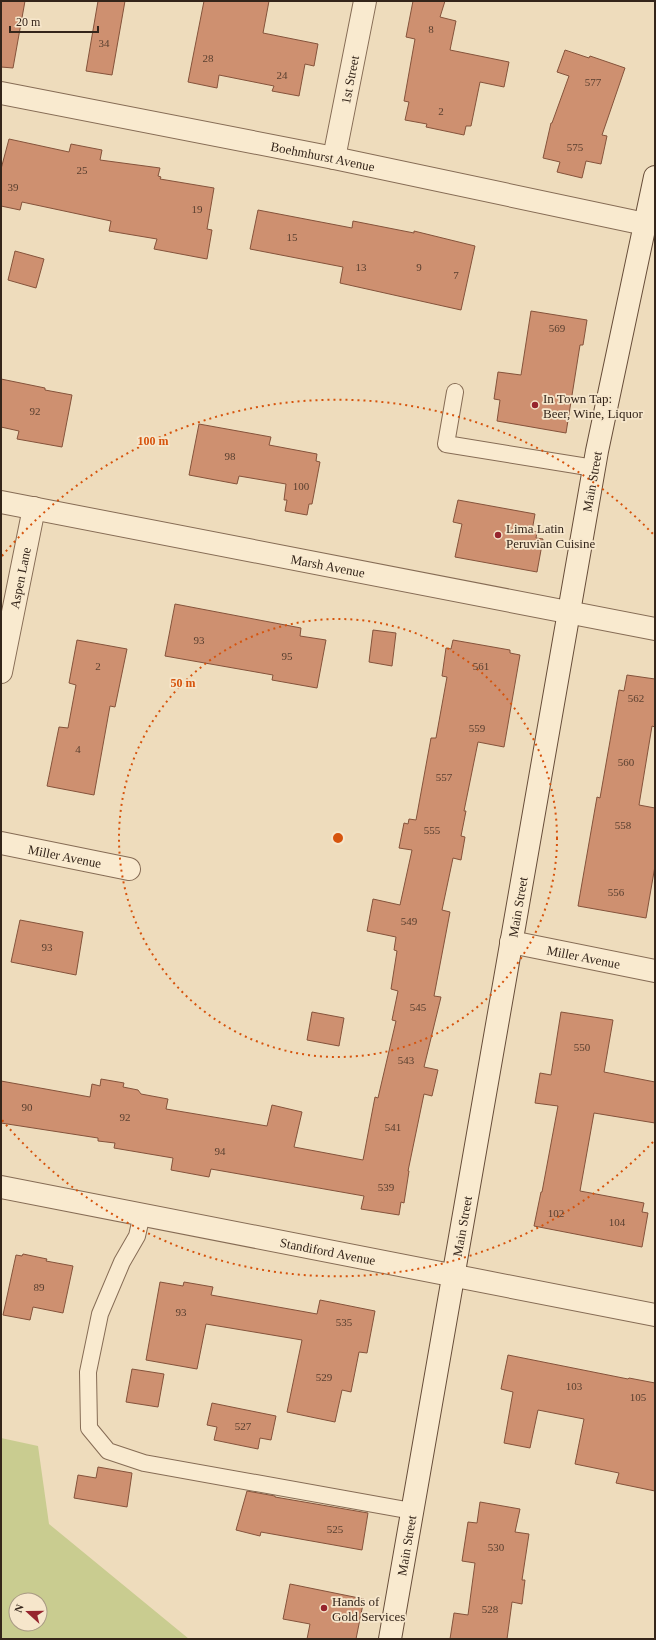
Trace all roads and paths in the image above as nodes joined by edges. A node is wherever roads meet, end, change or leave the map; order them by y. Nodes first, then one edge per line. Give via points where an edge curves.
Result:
1 (365, 1) edge
2 (1, 92) edge
3 (334, 158) junction
4 (655, 177) edge
5 (645, 224) junction
6 (455, 392) dead end
7 (594, 468) junction
8 (1, 502) edge
9 (34, 508) junction
10 (569, 612) junction
11 (655, 628) edge
12 (1, 672) edge
13 (1, 843) edge
14 (129, 870) dead end
15 (511, 942) junction
16 (655, 971) edge
17 (1, 1187) edge
18 (142, 1214) junction
19 (453, 1275) junction
20 (655, 1315) edge
21 (412, 1511) junction
22 (390, 1639) edge

1 - 3 street, 1st Street
2 - 3 street, Boehmhurst Avenue
3 - 5 street, Boehmhurst Avenue
4 - 5 street, Main Street
5 - 7 street, Main Street
6 - 7 lane via 446,444
7 - 10 street, Main Street
8 - 9 street, Marsh Avenue
9 - 10 street, Marsh Avenue
9 - 12 street, Aspen Lane
10 - 11 street, Marsh Avenue
10 - 15 street, Main Street
13 - 14 street, Miller Avenue
15 - 16 street, Miller Avenue
15 - 19 street, Main Street
17 - 18 street, Standiford Avenue
18 - 19 street, Standiford Avenue
18 - 21 lane via 137,1236 122,1262 100,1314 88,1372 89,1428 108,1451 144,1463
19 - 20 street, Standiford Avenue
19 - 21 street, Main Street
21 - 22 street, Main Street

